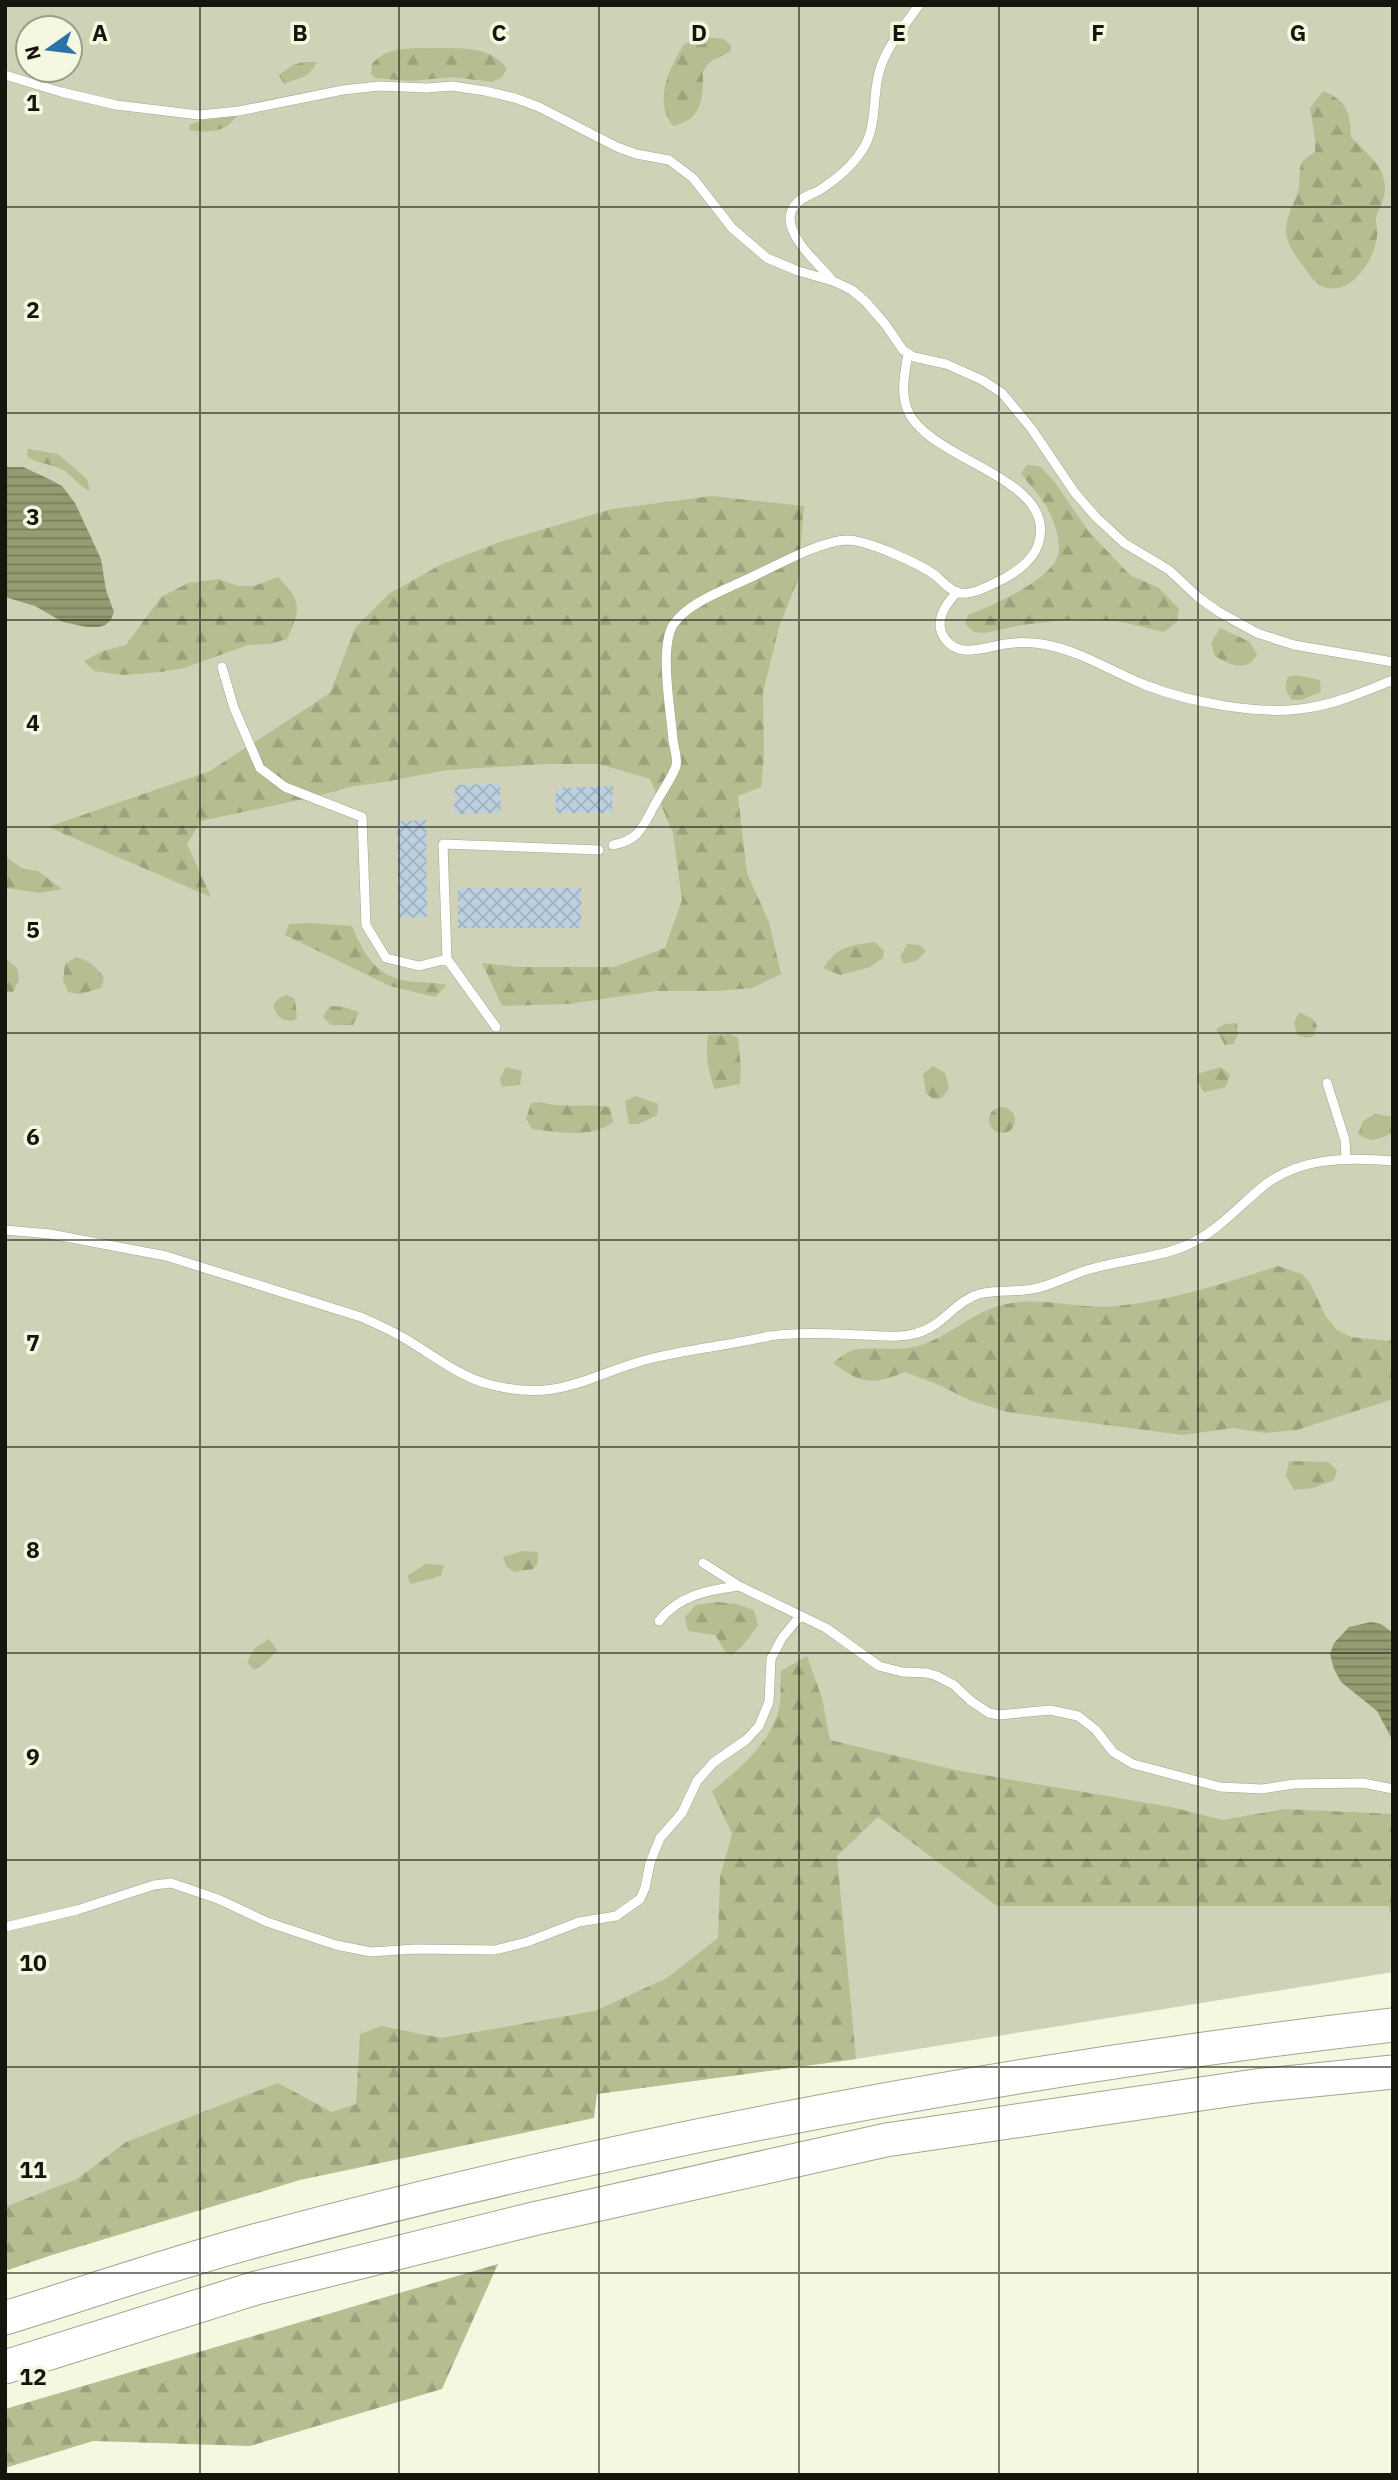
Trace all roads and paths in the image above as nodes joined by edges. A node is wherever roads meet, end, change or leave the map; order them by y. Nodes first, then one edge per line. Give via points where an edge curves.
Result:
1 (919, 5) edge
2 (5, 75) edge
3 (833, 281) junction
4 (908, 354) junction
5 (957, 592) junction
6 (1393, 662) edge
7 (222, 667) dead end
8 (1393, 680) edge
9 (613, 845) dead end
10 (599, 850) dead end
11 (447, 959) junction
12 (496, 1027) dead end
13 (1328, 1083) dead end
14 (1346, 1158) junction
15 (1393, 1161) edge
16 (5, 1230) edge
17 (703, 1563) dead end
18 (739, 1586) junction
19 (800, 1616) junction
20 (659, 1620) dead end
21 (1393, 1789) edge
22 (5, 1927) edge
23 (1393, 2025) edge
24 (1393, 2072) edge
25 (5, 2318) edge
26 (5, 2367) edge

1 - 3 lane via 885,55 876,84 875,115 862,151 852,164 791,210 792,231 799,243
2 - 3 lane via 116,104 199,115 379,86 485,91 539,107 626,150 669,160 693,177 754,249 780,264
3 - 4 lane via 866,302
4 - 5 lane via 904,392 914,420 924,432 1015,490 1035,509 1042,525 1036,550 1019,569 992,585
4 - 6 lane via 946,364 1002,393 1096,517 1219,612 1258,633 1294,645
5 - 8 lane via 941,614 940,624 945,639 961,650 1016,643 1054,647 1147,686 1225,705 1271,711 1308,708
5 - 9 lane via 923,568 848,540 802,554 715,593 681,615 672,627 666,683 676,765 640,831 629,841
7 - 11 lane via 260,768 285,788 362,817 366,925 386,958 419,966
10 - 11 lane via 443,844
11 - 12 lane
13 - 14 lane
14 - 15 lane
14 - 16 lane via 1314,1163 1277,1178 1223,1224 1187,1245 1085,1270 1037,1288 982,1293 960,1303 920,1333 788,1333 650,1359 550,1391 485,1383 361,1317 178,1260
17 - 18 lane
18 - 19 lane
18 - 20 lane via 678,1602
19 - 21 lane via 879,1666 937,1675 989,1713 1050,1710 1078,1716 1113,1752 1133,1764 1220,1787 1363,1783
19 - 22 lane via 771,1660 769,1702 759,1726 697,1781 682,1813 660,1838 639,1899 617,1916 579,1922 495,1950 371,1952 267,1922 171,1883
23 - 25 highway via 1239,2043 883,2098 586,2160 255,2241
24 - 26 highway via 1255,2086 886,2140 533,2219 256,2288

